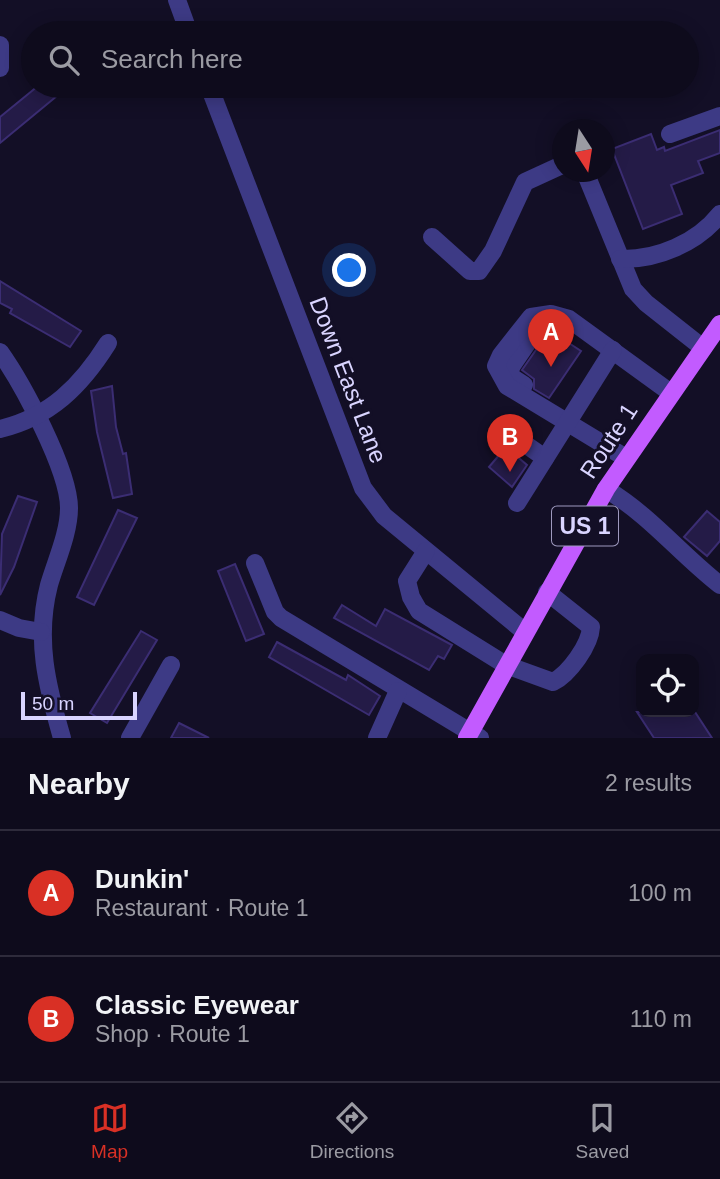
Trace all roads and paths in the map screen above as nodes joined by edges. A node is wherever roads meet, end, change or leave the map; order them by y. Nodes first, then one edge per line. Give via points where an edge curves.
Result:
1 (177, 0) edge
2 (185, 21) edge
3 (0, 45) edge
4 (0, 68) edge
5 (214, 98) edge
6 (720, 116) edge
7 (670, 134) dead end
8 (552, 168) edge
9 (589, 182) edge
10 (720, 214) edge
11 (432, 237) dead end
12 (620, 259) junction
13 (720, 324) edge
14 (108, 343) dead end
15 (711, 345) edge
16 (609, 348) junction
17 (0, 352) edge
18 (671, 393) junction
19 (36, 416) junction
20 (563, 420) junction
21 (0, 429) edge
22 (505, 430) dead end
23 (545, 458) junction
24 (626, 458) junction
25 (606, 489) junction
26 (517, 503) dead end
27 (426, 551) junction
28 (255, 563) dead end
29 (720, 586) edge
30 (547, 593) junction
31 (0, 620) edge
32 (41, 632) junction
33 (525, 632) junction
34 (171, 665) dead end
35 (506, 665) junction
36 (398, 691) junction
37 (472, 736) edge
38 (62, 738) edge
39 (130, 738) edge
40 (376, 738) edge

1 - 2 street
3 - 4 street
5 - 27 street, Down East Lane via 363,488 384,516
6 - 7 street
8 - 11 street via 525,182 479,271 470,271
9 - 12 street
10 - 12 street via 677,247 645,258
12 - 15 street via 633,289 646,303
13 - 15 main road, Route 1 / US 1
14 - 19 street via 61,402
15 - 18 main road, Route 1 / US 1
16 - 18 street
16 - 20 street
16 - 20 street via 566,326 547,324 536,329 511,367 510,376 549,402
17 - 19 street
18 - 24 main road, Route 1 / US 1
19 - 21 street
19 - 32 street via 66,488 69,510
20 - 23 street
20 - 24 street
22 - 23 street
23 - 26 street
24 - 25 main road, Route 1 / US 1
25 - 29 street via 657,525
25 - 30 main road, Route 1 / US 1
27 - 33 street, Down East Lane
27 - 35 street via 407,581 419,611
28 - 36 street via 281,618
30 - 33 main road, Route 1 / US 1
30 - 35 street via 587,622 591,637 553,682
31 - 32 street
32 - 38 street via 47,685
33 - 35 main road, Route 1 / US 1
34 - 39 street
35 - 37 main road, Route 1 / US 1
36 - 37 street
36 - 40 street

